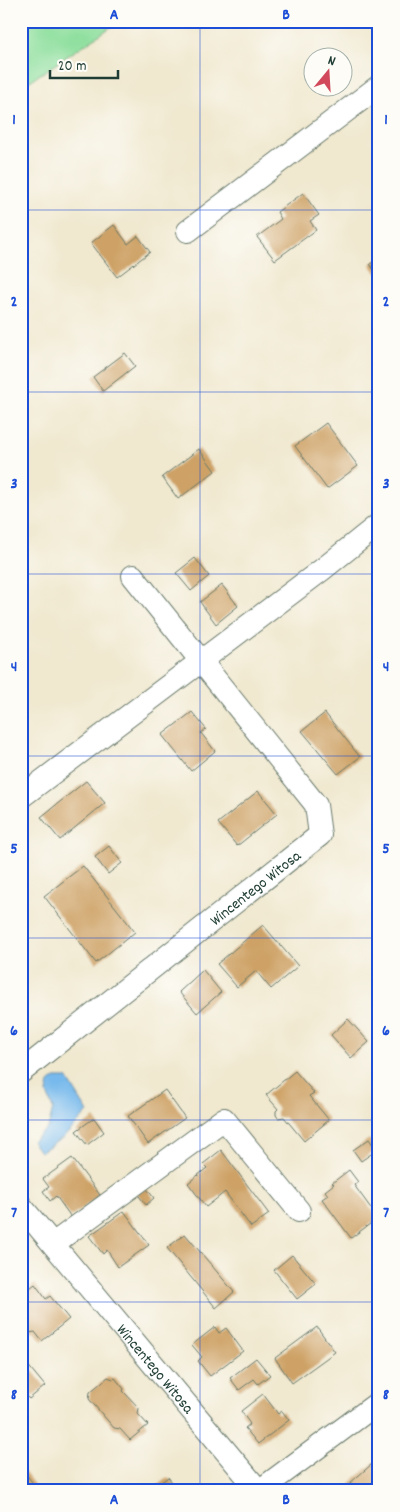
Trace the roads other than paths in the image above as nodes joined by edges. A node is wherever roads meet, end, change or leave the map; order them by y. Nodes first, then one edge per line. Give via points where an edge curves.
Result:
1 (379, 86) edge
2 (188, 231) dead end
3 (379, 524) edge
4 (133, 576) dead end
5 (202, 661) junction
6 (21, 797) edge
7 (21, 1072) edge
8 (21, 1206) edge
9 (299, 1211) dead end
10 (53, 1244) junction
11 (379, 1402) edge
12 (259, 1491) edge

1 - 2 street
3 - 5 street
4 - 5 street, Wincentego Witosa
5 - 6 street
5 - 7 street, Wincentego Witosa via 316,804 320,835
8 - 10 street, Wincentego Witosa
9 - 10 street via 224,1119
10 - 12 street, Wincentego Witosa
11 - 12 street

